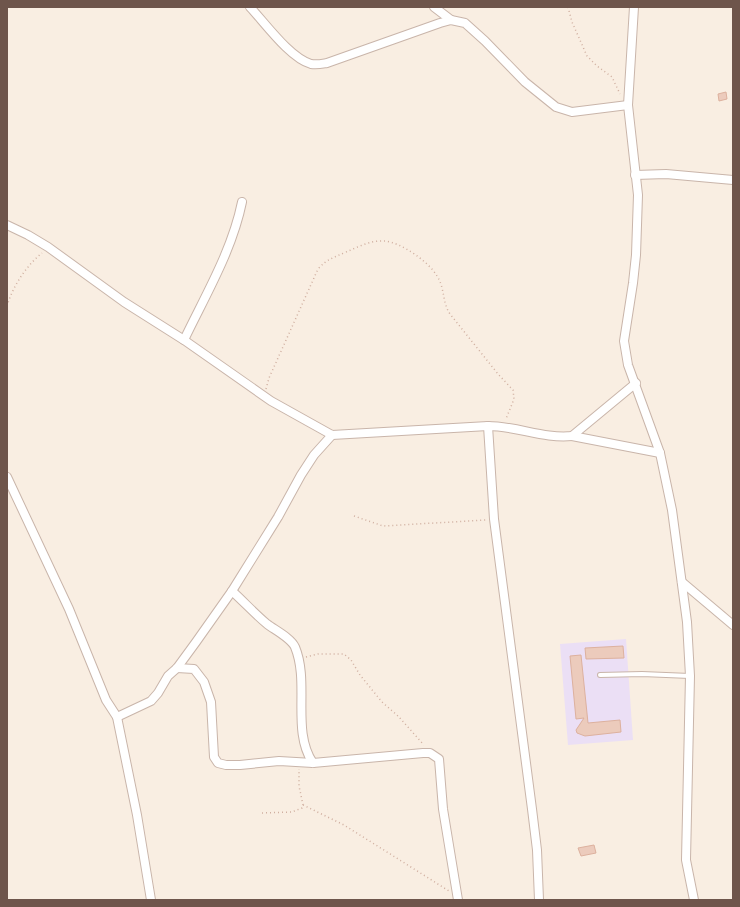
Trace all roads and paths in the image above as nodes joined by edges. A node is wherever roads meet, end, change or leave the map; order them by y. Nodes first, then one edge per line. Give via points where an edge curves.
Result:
1 (250, 7) edge
2 (434, 7) edge
3 (568, 7) edge
4 (634, 7) edge
5 (451, 20) junction
6 (628, 102) junction
7 (635, 175) junction
8 (733, 180) edge
9 (242, 202) dead end
10 (7, 225) edge
11 (48, 247) junction
12 (7, 306) edge
13 (184, 340) junction
14 (636, 384) junction
15 (265, 397) junction
16 (488, 426) junction
17 (503, 426) junction
18 (332, 435) junction
19 (572, 436) junction
20 (660, 453) junction
21 (7, 477) edge
22 (354, 516) dead end
23 (494, 519) junction
24 (682, 582) junction
25 (232, 590) junction
26 (733, 625) edge
27 (298, 658) junction
28 (177, 668) junction
29 (600, 675) dead end
30 (690, 676) junction
31 (117, 717) junction
32 (430, 753) junction
33 (300, 763) junction
34 (313, 763) junction
35 (303, 805) junction
36 (262, 813) dead end
37 (457, 897) edge
38 (151, 900) edge
39 (539, 900) edge
40 (694, 900) edge

1 - 5 street via 290,50 309,63 317,65
2 - 5 street
3 - 6 path via 587,56 612,77
4 - 6 street
5 - 6 street via 459,21 473,30 525,82 556,108 572,112
6 - 7 street
7 - 8 street via 666,174
7 - 14 street via 638,196 636,255 624,341 628,365
9 - 13 street via 225,254
10 - 11 street
11 - 12 path via 27,268
11 - 13 street via 124,302
13 - 15 street
14 - 19 street
14 - 20 street
15 - 17 path via 268,378 318,269 327,260 371,242 386,241 413,253 437,276 445,307 488,363 513,390 514,399
15 - 18 street
16 - 17 street
16 - 18 street
16 - 23 street
17 - 19 street via 562,437
18 - 25 street via 314,455
19 - 20 street
20 - 24 street via 672,510
21 - 31 street via 69,609 103,694
22 - 23 path via 383,526
23 - 39 street via 534,822
24 - 26 street
24 - 30 street
25 - 27 street via 295,646
25 - 28 street
27 - 32 path via 318,654 344,654 382,702
27 - 34 street via 303,742
28 - 31 street via 168,676 151,701
28 - 33 street via 194,669 208,691 213,716 214,757 218,763
29 - 30 lane
30 - 40 street via 686,860
31 - 38 street
32 - 34 street
32 - 37 street via 439,759 443,809
33 - 34 street
33 - 35 path via 298,778
35 - 36 path via 299,810 292,812
35 - 37 path via 344,825

